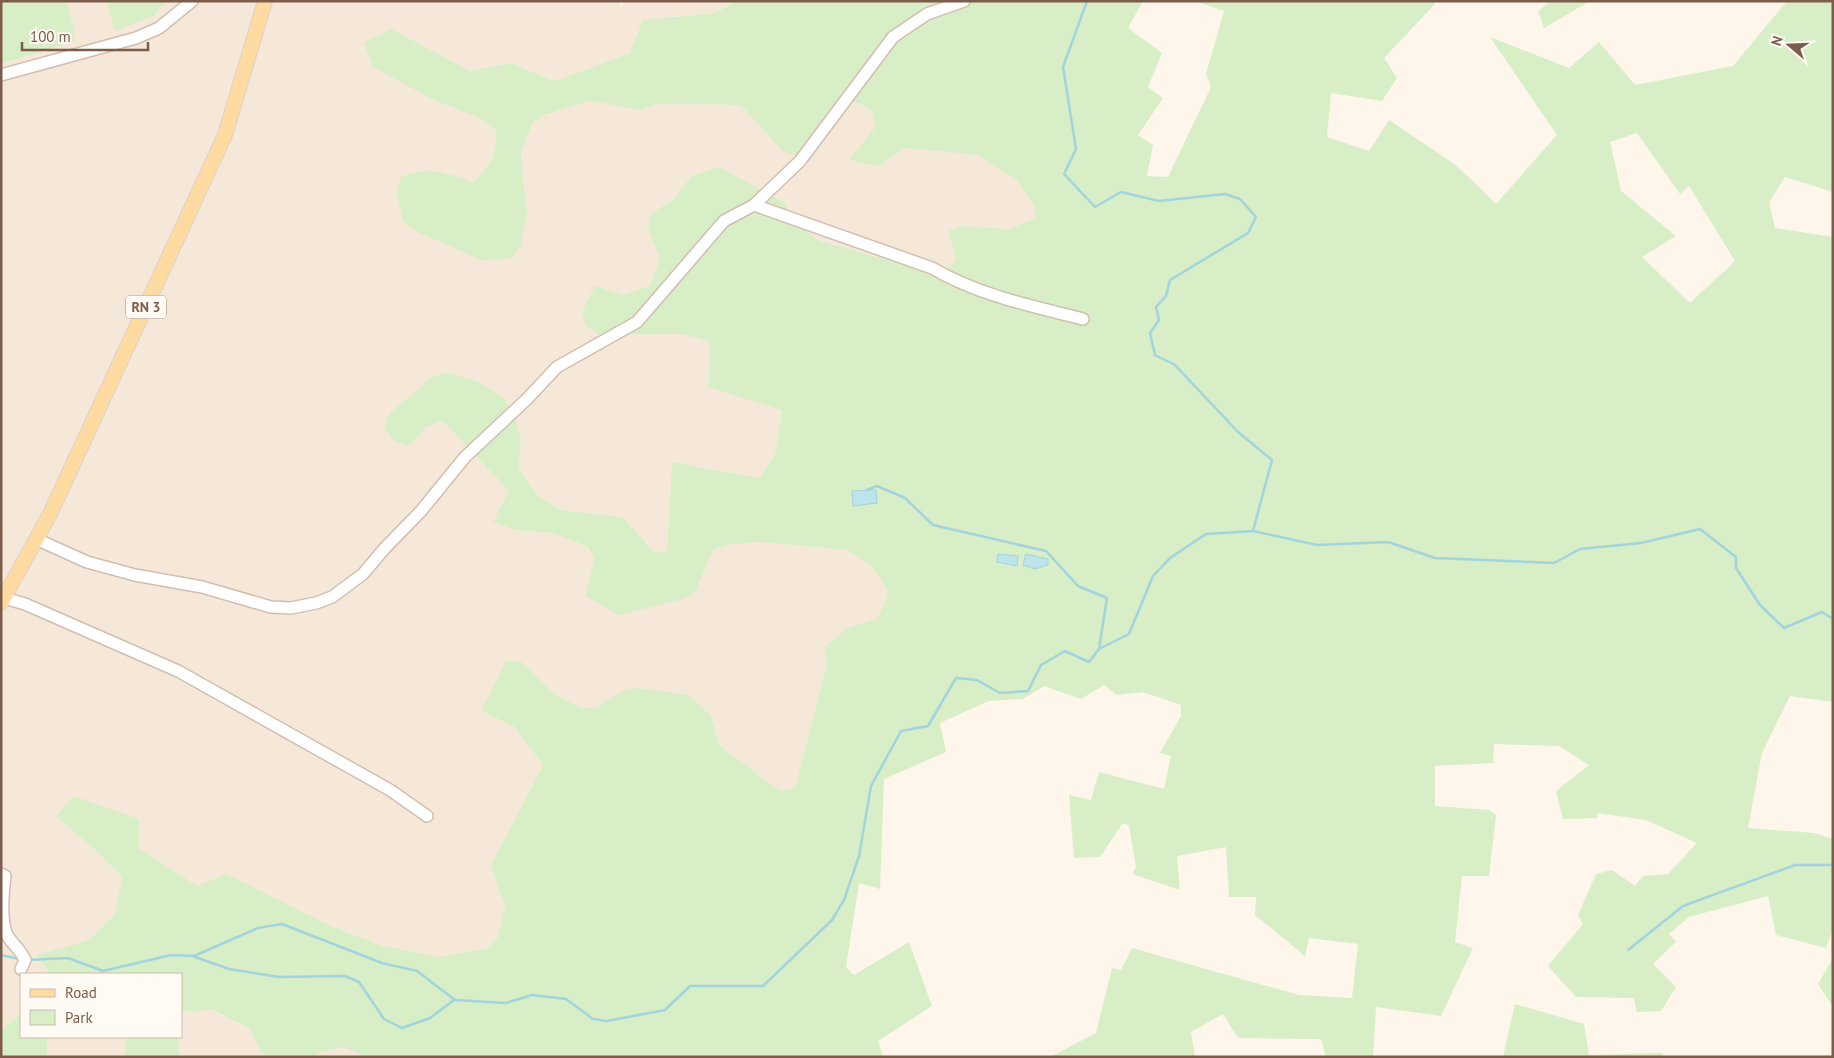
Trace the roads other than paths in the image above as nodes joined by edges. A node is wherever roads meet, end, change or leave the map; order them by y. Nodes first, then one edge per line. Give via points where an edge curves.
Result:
1 (192, 1) edge
2 (266, 1) edge
3 (964, 1) edge
4 (1, 75) edge
5 (754, 205) junction
6 (1083, 319) dead end
7 (36, 539) junction
8 (3, 600) edge
9 (427, 816) dead end
10 (1, 874) edge
11 (21, 969) dead end

1 - 4 street via 159,28 136,38
2 - 7 main road, RN 3 via 225,135
3 - 5 street via 927,14 893,37 800,162
5 - 6 street via 932,268 952,280 1000,298
5 - 7 street via 724,221 637,322 557,367 465,457 363,574 332,597 316,604 271,607 202,587 135,575 87,562
7 - 8 main road, RN 3
8 - 9 street via 25,604 178,671 390,790
10 - 11 street via 6,876 2,900 4,926 25,960

